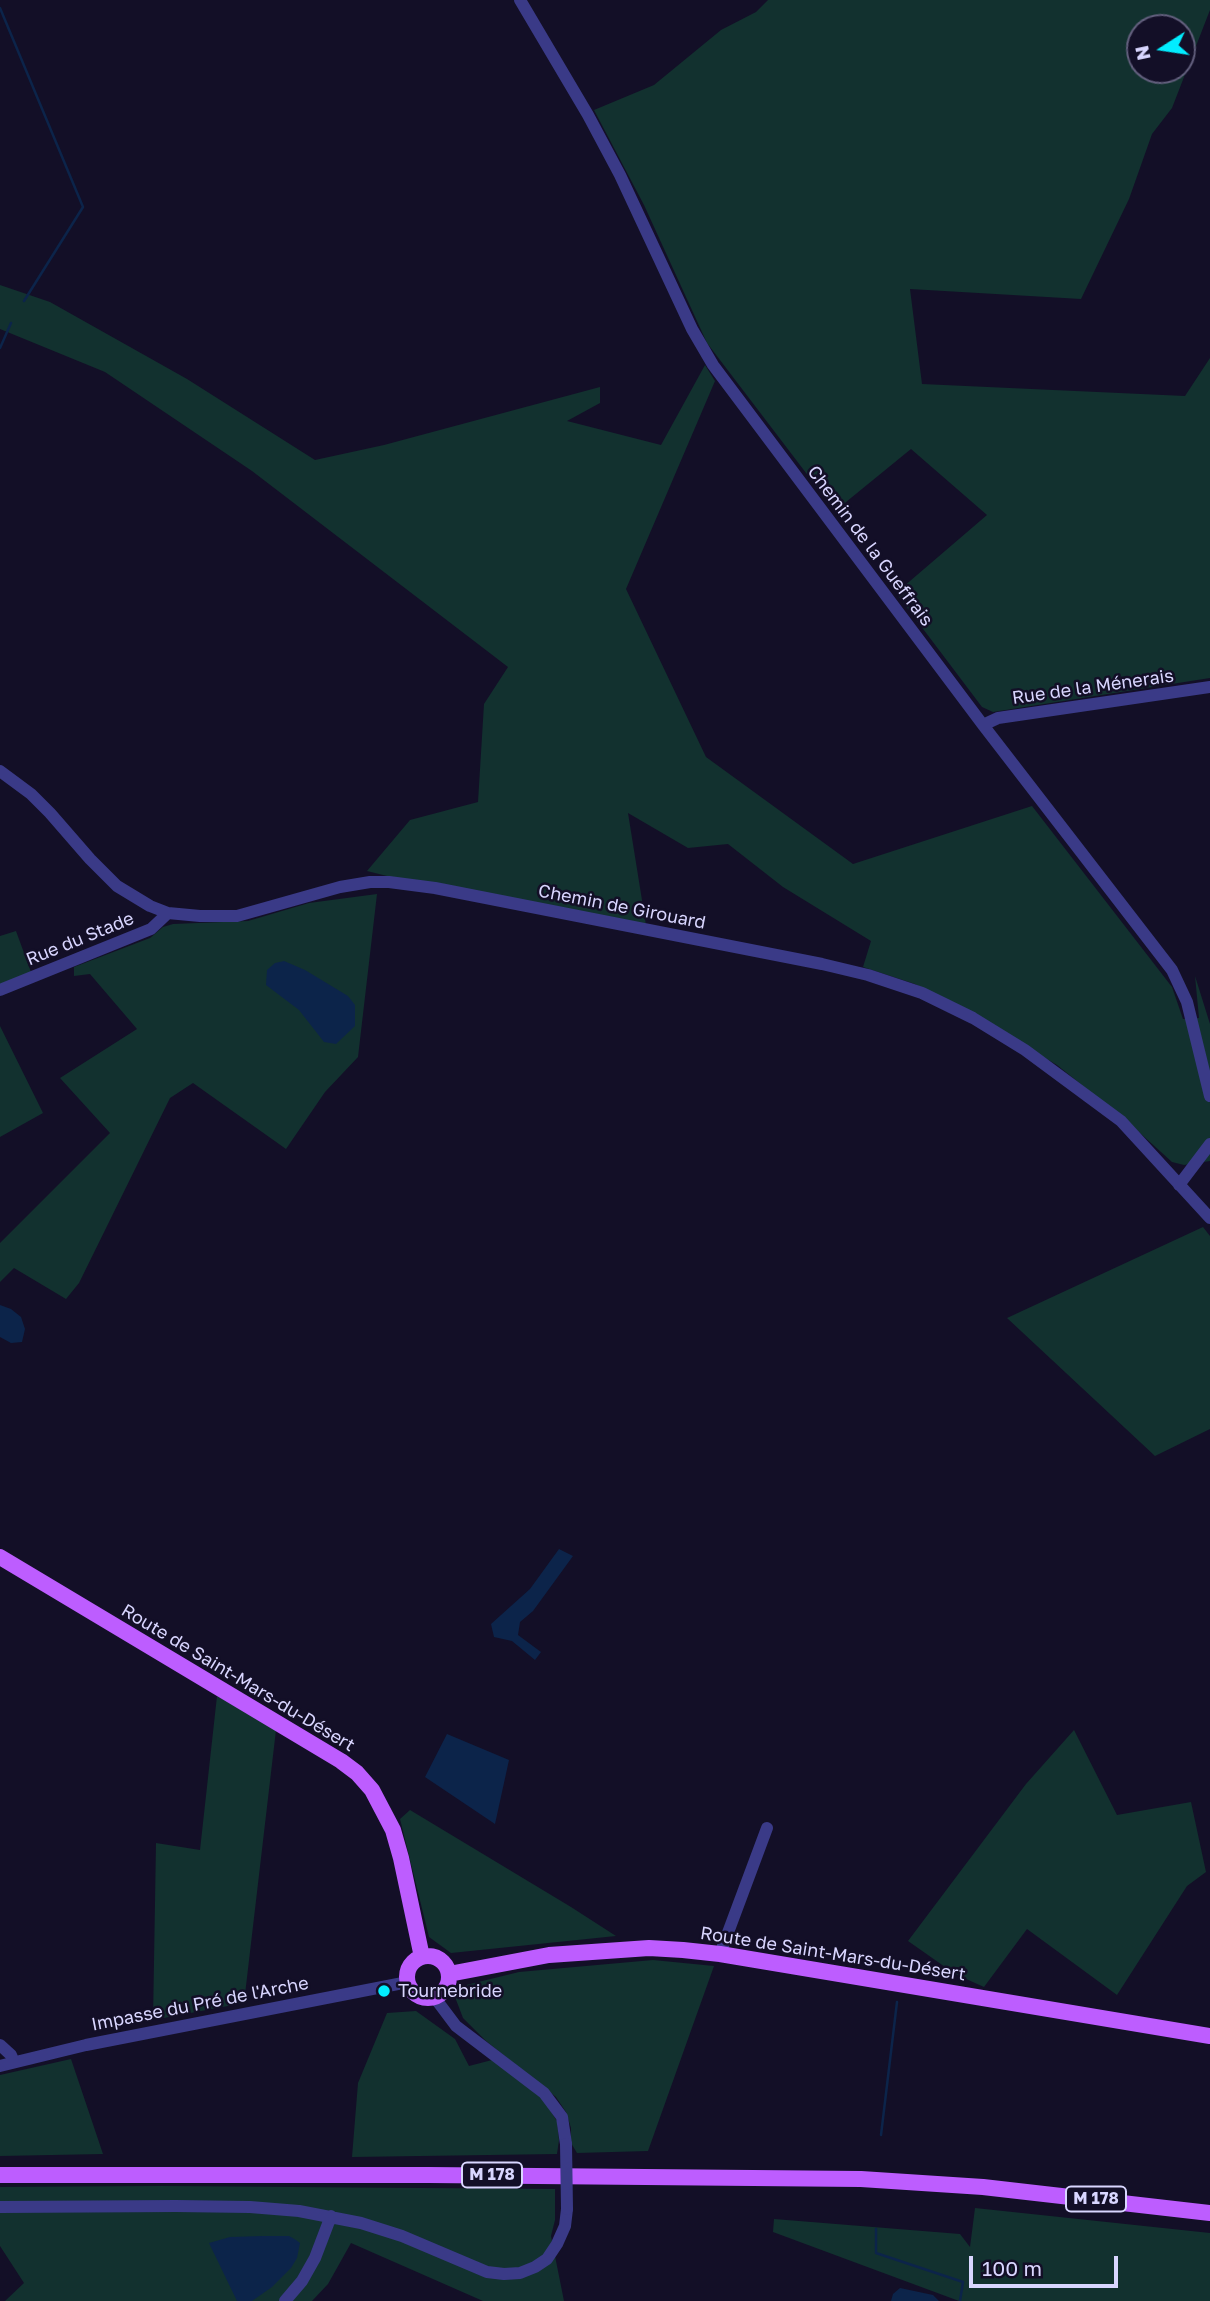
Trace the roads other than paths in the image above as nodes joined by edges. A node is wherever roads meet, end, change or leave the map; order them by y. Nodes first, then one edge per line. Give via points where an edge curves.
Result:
1 (520, 0) edge
2 (1210, 687) edge
3 (983, 725) junction
4 (0, 771) edge
5 (169, 913) junction
6 (0, 990) edge
7 (1210, 1096) edge
8 (1210, 1144) edge
9 (1179, 1185) junction
10 (1210, 1219) edge
11 (0, 1557) edge
12 (767, 1828) dead end
13 (720, 1954) junction
14 (422, 1957) junction
15 (449, 1974) junction
16 (408, 1982) junction
17 (435, 1997) junction
18 (1210, 2036) edge
19 (0, 2045) edge
20 (14, 2062) junction
21 (0, 2066) edge
22 (0, 2175) edge
23 (0, 2207) edge
24 (1210, 2213) edge
25 (331, 2216) junction
26 (285, 2301) edge

1 - 3 street, Chemin de la Gueffrais via 620,175 713,365
2 - 3 street, Rue de la Ménerais via 998,718
3 - 7 street, Chemin de la Gueffrais via 1172,970 1187,1002
4 - 5 street, Chemin de Girouard via 31,794 117,886
5 - 6 street, Rue du Stade via 152,929
5 - 9 street, Chemin de Girouard via 237,916 340,887 389,883 436,888 868,975 922,993 1025,1050 1121,1121
8 - 9 street
9 - 10 street, Chemin de Girouard
11 - 14 main road, Route de Saint-Mars-du-Désert via 357,1773 393,1829
12 - 13 street
13 - 15 main road, Route de Saint-Mars-du-Désert via 649,1948 598,1950
13 - 18 main road, Route de Saint-Mars-du-Désert
14 - 15 main road via 443,1961
14 - 16 main road via 411,1964
15 - 17 main road via 446,1989
16 - 17 main road via 415,1994
16 - 20 street, Impasse du Pré de l'Arche
17 - 25 street, bridge via 456,2026 544,2093 562,2117 566,2210 557,2244 535,2267 520,2273 487,2272 402,2236
19 - 20 street
20 - 21 street, Impasse du Pré de l'Arche
22 - 24 main road, M 178 via 861,2179 983,2187
23 - 25 street via 225,2207
25 - 26 street via 315,2258

